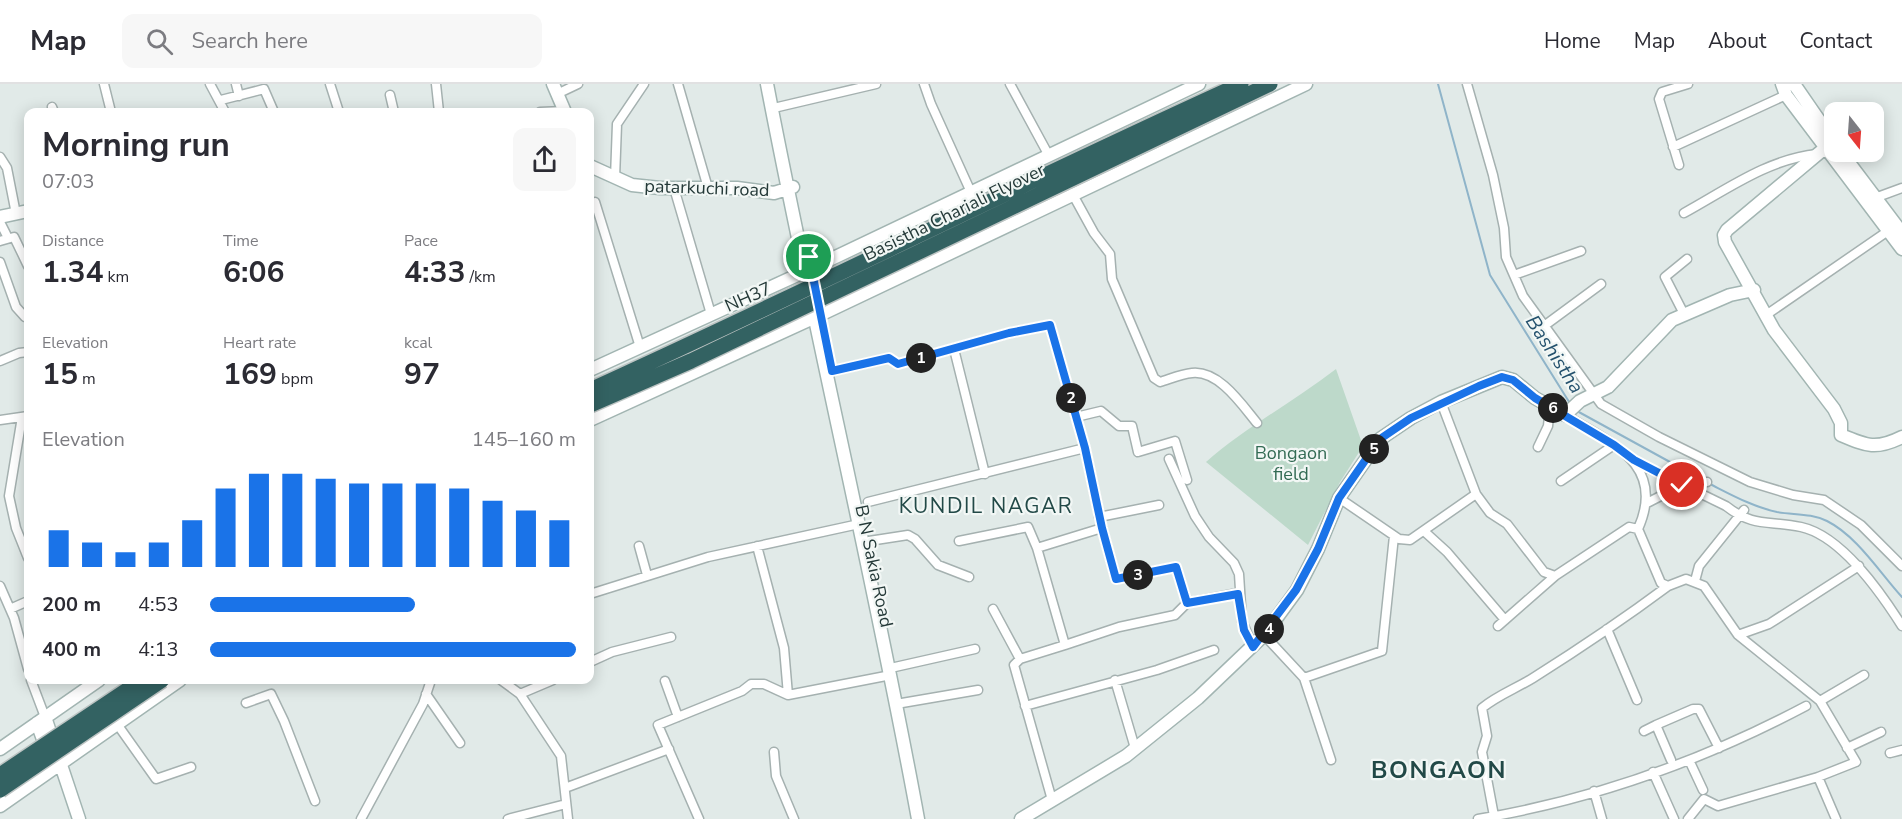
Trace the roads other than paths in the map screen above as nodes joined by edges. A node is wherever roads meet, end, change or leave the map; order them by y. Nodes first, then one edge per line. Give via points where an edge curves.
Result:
1 (104, 84) edge
2 (210, 84) edge
3 (236, 84) edge
4 (330, 84) edge
5 (436, 84) edge
6 (578, 84) edge
7 (644, 84) edge
8 (678, 84) edge
9 (767, 84) edge
10 (773, 84) edge
11 (876, 84) edge
12 (924, 84) edge
13 (1010, 84) edge
14 (1199, 84) edge
15 (1241, 84) edge
16 (1270, 84) edge
17 (1306, 84) edge
18 (1467, 84) edge
19 (1688, 84) edge
20 (1794, 84) edge
21 (555, 89) edge
22 (1784, 90) edge
23 (390, 95) dead end
24 (238, 96) junction
25 (221, 100) junction
26 (778, 107) junction
27 (110, 108) edge
28 (224, 108) edge
29 (272, 108) edge
30 (338, 108) edge
31 (393, 108) edge
32 (439, 108) edge
33 (562, 108) edge
34 (1824, 144) edge
35 (1824, 145) edge
36 (1673, 147) junction
37 (1824, 149) edge
38 (1824, 150) edge
39 (1048, 154) junction
40 (0, 157) edge
41 (1838, 162) edge
42 (1847, 162) edge
43 (1679, 165) dead end
44 (594, 168) edge
45 (615, 178) junction
46 (674, 188) junction
47 (708, 188) junction
48 (790, 188) junction
49 (1902, 188) edge
50 (970, 190) junction
51 (1072, 193) junction
52 (1870, 200) junction
53 (595, 202) dead end
54 (24, 212) edge
55 (1684, 213) dead end
56 (16, 214) junction
57 (0, 217) edge
58 (0, 222) edge
59 (1888, 231) junction
60 (1902, 233) edge
61 (4, 240) edge
62 (1902, 249) edge
63 (1581, 251) dead end
64 (24, 257) edge
65 (1687, 259) dead end
66 (0, 262) edge
67 (808, 270) junction
68 (1514, 275) junction
69 (1601, 284) dead end
70 (1754, 290) junction
71 (711, 314) junction
72 (1684, 314) junction
73 (818, 315) junction
74 (1766, 315) junction
75 (24, 316) edge
76 (1544, 326) junction
77 (640, 347) junction
78 (954, 349) junction
79 (24, 352) edge
80 (0, 361) edge
81 (594, 368) edge
82 (832, 371) junction
83 (594, 388) edge
84 (1595, 392) junction
85 (1441, 402) junction
86 (594, 403) edge
87 (1550, 406) junction
88 (1567, 412) junction
89 (24, 417) edge
90 (1076, 417) junction
91 (594, 418) edge
92 (0, 420) edge
93 (24, 422) edge
94 (1257, 423) dead end
95 (1902, 436) edge
96 (1614, 445) junction
97 (1538, 447) dead end
98 (1085, 448) junction
99 (1169, 459) dead end
100 (1634, 460) junction
101 (985, 474) junction
102 (1187, 480) dead end
103 (1561, 481) dead end
104 (1707, 482) dead end
105 (1682, 485) junction
106 (1476, 494) junction
107 (1339, 498) junction
108 (868, 502) dead end
109 (1647, 503) junction
110 (1159, 505) dead end
111 (1741, 513) junction
112 (1100, 517) junction
113 (859, 524) junction
114 (1102, 528) junction
115 (1638, 529) junction
116 (1425, 532) junction
117 (1394, 536) junction
118 (869, 541) junction
119 (959, 541) dead end
120 (639, 546) dead end
121 (757, 546) junction
122 (1037, 548) junction
123 (24, 549) edge
124 (1859, 566) junction
125 (1902, 566) edge
126 (647, 575) junction
127 (1555, 576) junction
128 (969, 577) dead end
129 (1695, 581) junction
130 (0, 586) edge
131 (1668, 586) junction
132 (594, 593) edge
133 (1238, 594) junction
134 (24, 603) edge
135 (1187, 603) junction
136 (10, 609) junction
137 (993, 609) dead end
138 (1505, 620) junction
139 (1498, 626) dead end
140 (1902, 626) edge
141 (1607, 629) junction
142 (1264, 635) junction
143 (1738, 636) junction
144 (671, 637) dead end
145 (1065, 645) junction
146 (1253, 647) junction
147 (975, 649) dead end
148 (1214, 650) dead end
149 (24, 656) edge
150 (1020, 658) junction
151 (594, 660) edge
152 (893, 671) junction
153 (1863, 675) dead end
154 (1304, 678) junction
155 (1115, 680) junction
156 (665, 681) dead end
157 (33, 684) edge
158 (93, 684) edge
159 (136, 684) edge
160 (156, 684) edge
161 (174, 684) edge
162 (430, 684) edge
163 (506, 684) edge
164 (544, 684) edge
165 (978, 690) dead end
166 (426, 694) junction
167 (520, 694) junction
168 (788, 695) junction
169 (1637, 700) dead end
170 (1820, 701) junction
171 (246, 703) dead end
172 (902, 703) junction
173 (1025, 706) junction
174 (1806, 706) dead end
175 (678, 717) junction
176 (41, 720) junction
177 (117, 724) junction
178 (1656, 725) junction
179 (1644, 731) dead end
180 (1881, 732) dead end
181 (460, 743) dead end
182 (1135, 748) junction
183 (1719, 748) junction
184 (1847, 748) junction
185 (0, 749) edge
186 (669, 749) junction
187 (1902, 750) edge
188 (774, 752) dead end
189 (1890, 753) dead end
190 (1331, 760) dead end
191 (1671, 760) dead end
192 (1689, 760) junction
193 (191, 766) dead end
194 (58, 767) junction
195 (1649, 774) junction
196 (0, 775) edge
197 (1818, 777) junction
198 (565, 788) junction
199 (0, 790) edge
200 (1594, 790) junction
201 (1703, 790) dead end
202 (1053, 800) junction
203 (315, 801) dead end
204 (566, 804) junction
205 (0, 806) edge
206 (1494, 816) junction
207 (363, 817) edge
208 (71, 819) edge
209 (79, 819) edge
210 (508, 819) edge
211 (568, 819) edge
212 (699, 819) edge
213 (794, 819) edge
214 (918, 819) edge
215 (922, 819) edge
216 (1022, 819) edge
217 (1478, 819) edge
218 (1602, 819) edge
219 (1674, 819) edge
220 (1688, 819) edge
221 (1836, 819) edge

1 - 27 street
2 - 25 street
3 - 24 street
4 - 30 street
5 - 32 street
6 - 21 street
7 - 45 street via 617,124
8 - 47 street
9 - 48 street
10 - 26 street
11 - 26 street
12 - 50 street
13 - 39 street
14 - 39 street, NH37
15 - 83 highway, Basistha Chariali Flyover, bridge via 1055,168 739,323
16 - 86 highway, Basistha Chariali Flyover, bridge
17 - 51 street
18 - 68 street via 1493,175 1506,257
19 - 36 street via 1659,94
20 - 34 street
21 - 33 street
22 - 35 street
22 - 36 street
23 - 31 street
24 - 25 street
24 - 29 street via 264,89
25 - 28 street
26 - 48 street
36 - 43 street
37 - 55 street via 1771,165
38 - 70 street via 1724,235
39 - 50 street, NH37
40 - 56 street via 7,168
41 - 52 street
42 - 52 street
44 - 45 street, patarkuchi road
45 - 46 street, patarkuchi road via 632,185
46 - 47 street, patarkuchi road
46 - 71 street
47 - 48 street, patarkuchi road via 774,193
48 - 67 street
49 - 52 street
50 - 67 street, NH37
51 - 73 street
51 - 94 street via 1094,234 1110,254 1112,279 1154,378 1160,382 1194,372 1216,379
52 - 59 street
52 - 60 street
53 - 77 street
54 - 56 street
56 - 57 street
58 - 61 street
59 - 62 street
59 - 74 street
61 - 64 street via 15,237
63 - 68 street
65 - 72 street via 1665,277
66 - 75 street via 16,307
67 - 71 street, NH37
67 - 73 street
68 - 76 street
69 - 76 street
70 - 72 street via 1730,295
70 - 74 street
71 - 77 street, NH37
72 - 84 street via 1672,320 1608,387
73 - 82 street, B N Sakia Road
73 - 91 street
73 - 113 street, B N Sakia Road
74 - 95 street via 1834,409 1841,423 1841,435 1865,445 1883,446
76 - 84 street
77 - 81 street, NH37
78 - 82 street via 898,364 889,358
78 - 90 street via 1050,325
78 - 101 street
79 - 80 street
82 - 118 street, B N Sakia Road
84 - 88 street
84 - 125 street via 1601,404 1750,482 1824,500 1861,525
85 - 87 street via 1502,377 1513,380
85 - 106 street
85 - 107 street via 1380,439
87 - 88 street
87 - 97 street via 1548,426
88 - 96 street
89 - 92 street
90 - 98 street
90 - 102 street via 1101,411 1119,426 1132,426 1138,452 1175,441
93 - 123 street via 9,496
96 - 100 street
96 - 103 street
98 - 101 street
98 - 112 street
99 - 133 street via 1195,516 1234,563 1239,574
100 - 105 street
100 - 109 street via 1647,488
101 - 108 street
104 - 105 street
105 - 109 street
105 - 111 street
106 - 116 street
106 - 127 street via 1490,513 1507,524 1544,572
107 - 117 street
107 - 142 street via 1296,590
109 - 115 street
110 - 112 street
111 - 124 street via 1766,525 1803,527 1823,537
111 - 129 street via 1699,566
112 - 114 street
113 - 121 street
113 - 152 street, B N Sakia Road
114 - 122 street
114 - 135 street via 1116,579 1176,567
115 - 127 street via 1629,527
115 - 131 street via 1661,584
116 - 117 street via 1410,540
116 - 138 street
117 - 154 street via 1382,651
118 - 128 street via 908,535 938,565
118 - 152 street, B N Sakia Road
119 - 122 street via 1028,527
120 - 126 street
121 - 126 street
121 - 168 street via 784,648
122 - 145 street
124 - 140 street
124 - 143 street via 1769,624
126 - 132 street
127 - 138 street
129 - 131 street via 1686,579
129 - 143 street via 1704,586
130 - 136 street
131 - 141 street
133 - 135 street
133 - 146 street via 1244,630
134 - 136 street
135 - 145 street via 1175,615 1119,627
136 - 149 street
137 - 150 street
138 - 139 street
141 - 169 street
141 - 206 street via 1509,693 1498,694 1482,708 1487,736 1482,752
142 - 146 street
142 - 154 street
143 - 170 street
144 - 151 street
145 - 150 street
146 - 182 street
147 - 152 street
148 - 155 street
150 - 173 street via 1014,665
152 - 168 street
152 - 172 street, B N Sakia Road
152 - 214 street, B N Sakia Road
153 - 170 street
154 - 190 street
155 - 173 street
155 - 182 street
156 - 175 street
157 - 176 street
158 - 176 street
159 - 196 highway, bridge
160 - 199 highway, bridge
161 - 177 street
162 - 166 street
163 - 167 street
164 - 167 street
165 - 172 street
166 - 181 street
166 - 207 street
167 - 198 street via 561,756
168 - 175 street via 764,684 751,684
170 - 184 street
171 - 203 street via 271,694
172 - 215 street, B N Sakia Road
173 - 202 street
174 - 183 street
175 - 186 street via 658,725
176 - 185 street
176 - 194 street
177 - 193 street via 156,779
177 - 194 street
178 - 179 street
178 - 183 street via 1699,709
178 - 191 street
180 - 184 street
182 - 202 street
183 - 192 street
184 - 197 street via 1856,762
186 - 198 street
186 - 212 street
187 - 189 street
188 - 213 street via 776,776
192 - 195 street
192 - 201 street
194 - 205 street
194 - 208 street
194 - 209 street
195 - 200 street
195 - 219 street
197 - 220 street via 1718,806 1704,799
197 - 221 street
198 - 204 street
200 - 206 street
200 - 218 street
202 - 216 street
204 - 210 street
204 - 211 street
206 - 217 street

